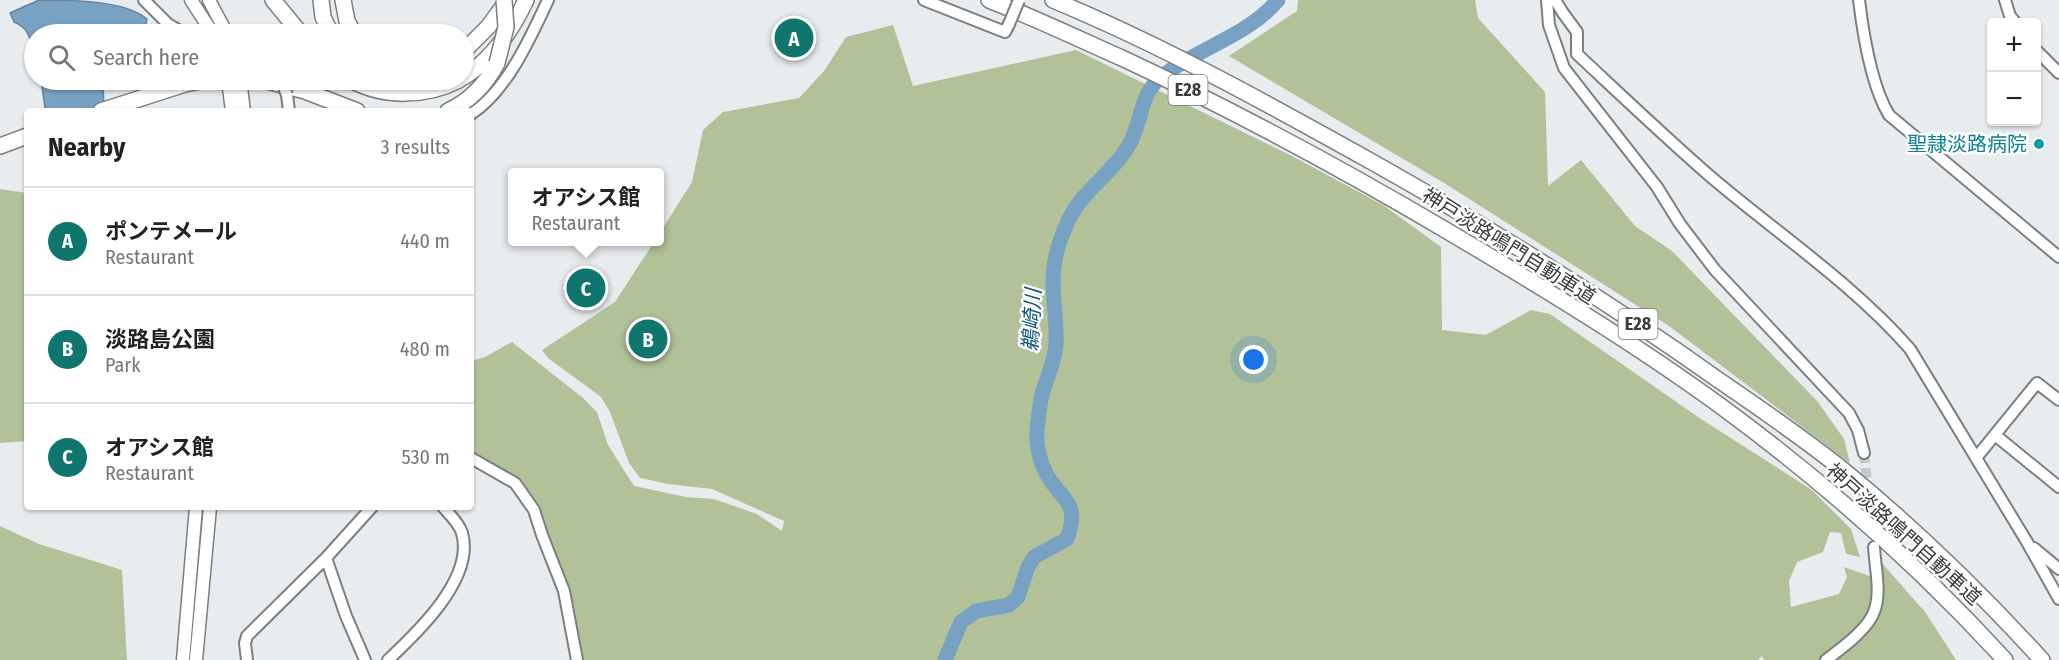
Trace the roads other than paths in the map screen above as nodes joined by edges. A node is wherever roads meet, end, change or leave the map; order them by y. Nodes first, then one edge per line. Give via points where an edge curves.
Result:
1 (144, 0) edge
2 (191, 0) edge
3 (209, 0) edge
4 (273, 0) edge
5 (321, 0) edge
6 (343, 0) edge
7 (505, 0) edge
8 (526, 0) edge
9 (548, 0) edge
10 (924, 0) edge
11 (989, 0) edge
12 (1019, 0) edge
13 (1547, 0) edge
14 (1555, 0) edge
15 (1859, 0) edge
16 (2005, 0) edge
17 (1055, 1) edge
18 (2012, 18) edge
19 (168, 24) edge
20 (207, 24) edge
21 (222, 24) edge
22 (293, 24) edge
23 (326, 24) edge
24 (349, 24) edge
25 (474, 30) edge
26 (474, 41) edge
27 (2041, 54) edge
28 (474, 70) edge
29 (2059, 73) edge
30 (164, 90) edge
31 (229, 90) edge
32 (241, 90) edge
33 (285, 90) edge
34 (301, 90) edge
35 (378, 90) edge
36 (433, 90) edge
37 (110, 108) edge
38 (232, 108) edge
39 (244, 108) edge
40 (289, 108) edge
41 (349, 108) edge
42 (453, 108) edge
43 (474, 111) edge
44 (24, 137) edge
45 (0, 146) edge
46 (2059, 257) edge
47 (2059, 400) edge
48 (1995, 435) junction
49 (1864, 453) tunnel mouth
50 (1976, 458) junction
51 (474, 460) edge
52 (2059, 487) edge
53 (196, 510) edge
54 (211, 510) edge
55 (369, 510) edge
56 (445, 510) edge
57 (2027, 542) junction
58 (1874, 547) tunnel mouth
59 (326, 558) junction
60 (2059, 568) edge
61 (2059, 599) edge
62 (183, 660) edge
63 (196, 660) edge
64 (248, 660) edge
65 (365, 660) edge
66 (388, 660) edge
67 (578, 660) edge
68 (1826, 660) edge
69 (2005, 660) edge
70 (2042, 660) edge

1 - 19 street
2 - 20 main road
3 - 21 main road
4 - 22 highway
5 - 23 highway
6 - 24 highway
7 - 25 highway
7 - 26 highway
7 - 42 highway, bridge via 506,27 497,63 474,94
8 - 28 highway via 496,47
9 - 43 street via 503,82
10 - 12 street, bridge via 1005,32
11 - 69 highway, 神戸淡路鳴門自動車道 / E28 via 1235,112 1393,199 1639,350 1721,406 1848,508 1919,572
13 - 49 street via 1549,25 1564,68 1657,186 1715,270 1849,413
14 - 50 street via 1577,32 1577,54 1711,177 1889,325 1910,349
15 - 46 street via 1878,91 1889,116
16 - 18 street
17 - 70 highway, 神戸淡路鳴門自動車道 / E28 via 1177,58 1311,128 1473,220 1651,332 1842,470 1940,556
27 - 29 street
30 - 37 highway
31 - 38 main road
32 - 39 main road
33 - 40 street, bridge
34 - 41 highway
35 - 36 highway
44 - 45 highway
47 - 48 street via 2037,383
48 - 50 street
48 - 52 street
50 - 57 street
51 - 67 street via 515,483 534,510 564,591
53 - 62 main road
54 - 63 main road
55 - 59 street
56 - 66 street via 462,533 462,564 449,592 413,637
57 - 60 street
57 - 61 street
58 - 68 street via 1876,609 1865,628
59 - 64 street via 247,636
59 - 65 street

